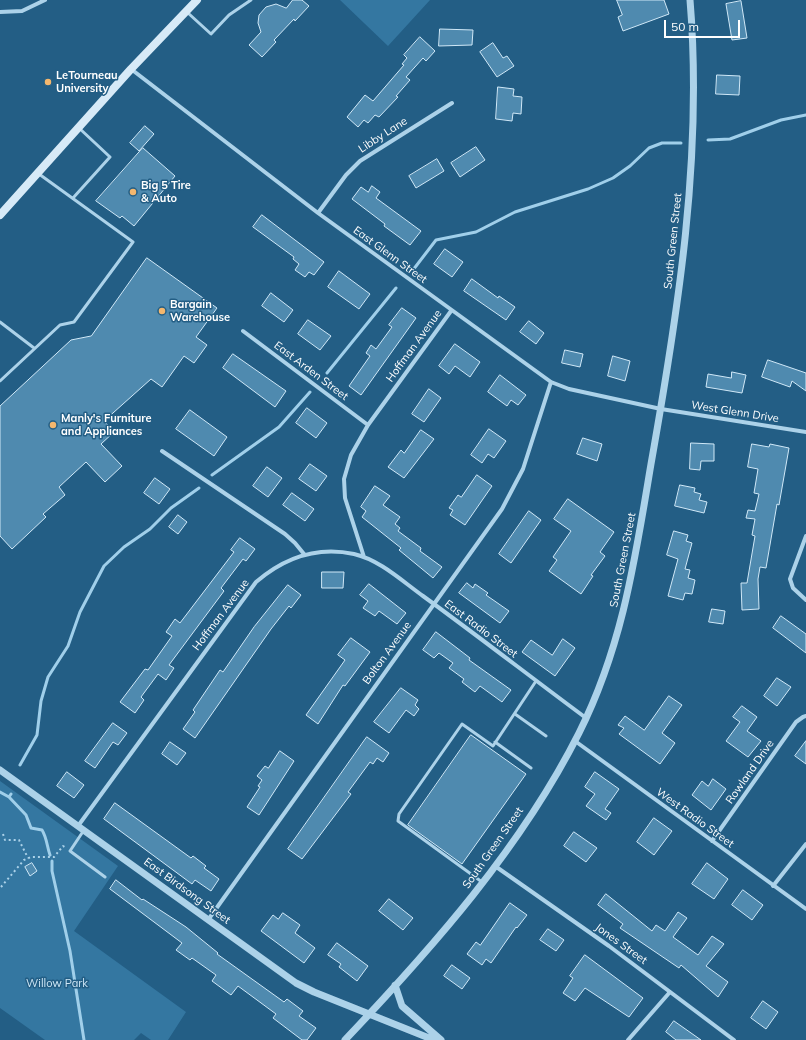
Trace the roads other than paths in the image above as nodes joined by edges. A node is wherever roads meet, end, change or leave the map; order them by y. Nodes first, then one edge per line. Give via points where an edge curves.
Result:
1 (45, 0) edge
2 (197, 0) edge
3 (251, 0) edge
4 (690, 0) edge
5 (186, 11) junction
6 (0, 12) edge
7 (131, 69) junction
8 (452, 103) dead end
9 (78, 127) junction
10 (37, 172) junction
11 (73, 198) junction
12 (318, 213) junction
13 (0, 215) edge
14 (451, 310) junction
15 (0, 322) edge
16 (243, 331) dead end
17 (34, 348) junction
18 (0, 381) edge
19 (552, 382) junction
20 (661, 409) junction
21 (368, 425) junction
22 (806, 432) edge
23 (162, 451) dead end
24 (806, 536) edge
25 (304, 554) junction
26 (364, 557) junction
27 (806, 600) edge
28 (434, 604) junction
29 (536, 681) junction
30 (515, 714) junction
31 (806, 716) edge
32 (586, 718) junction
33 (546, 736) dead end
34 (575, 741) junction
35 (495, 742) junction
36 (532, 768) dead end
37 (0, 770) edge
38 (81, 828) junction
39 (712, 841) junction
40 (806, 844) edge
41 (495, 866) junction
42 (105, 877) dead end
43 (482, 882) junction
44 (773, 886) junction
45 (806, 909) edge
46 (208, 920) junction
47 (395, 985) junction
48 (670, 992) junction
49 (369, 1014) junction
50 (345, 1040) edge
51 (434, 1040) edge
52 (441, 1040) edge
53 (628, 1040) edge
54 (734, 1040) edge

1 - 6 street via 27,10
2 - 5 main road
3 - 5 lane via 229,15 211,34
4 - 20 street, South Green Street via 694,97 690,192
5 - 7 main road
7 - 9 main road
7 - 12 street, East Glenn Street
8 - 12 street, Libby Lane via 360,161 346,175
9 - 10 main road
9 - 11 lane via 110,157
10 - 11 lane
10 - 13 main road
11 - 17 lane via 133,242 74,322 60,325
12 - 14 street, East Glenn Street
14 - 19 street, East Glenn Street
14 - 21 street, Hoffman Avenue
15 - 17 lane
16 - 21 street, East Arden Street
17 - 18 lane
19 - 20 street, East Glenn Street via 569,389
19 - 28 street, Bolton Avenue via 526,462 513,490
20 - 22 street, West Glenn Drive
20 - 32 street, South Green Street via 627,600 607,666
21 - 26 street, Hoffman Avenue via 351,455 344,486 346,505
23 - 25 street via 285,534
24 - 27 street via 790,579 793,588
25 - 26 street, Hoffman Avenue via 338,552
25 - 38 street, Hoffman Avenue via 283,563 256,582
26 - 28 street, East Radio Street
28 - 29 street, East Radio Street
28 - 46 street, Bolton Avenue
29 - 30 lane
29 - 32 street, East Radio Street
30 - 33 lane
30 - 35 lane
31 - 39 street, Rowland Drive via 796,722
32 - 34 street, South Green Street
34 - 39 street, West Radio Street
34 - 41 street, South Green Street
35 - 36 lane
35 - 43 lane via 493,746 462,724 399,814 398,821
37 - 38 street, East Birdsong Street
38 - 42 lane via 70,851
38 - 46 street, East Birdsong Street
39 - 44 street, West Radio Street
40 - 44 street
41 - 43 street, South Green Street
41 - 48 street, Jones Street
43 - 47 street, South Green Street via 452,921
44 - 45 street, West Radio Street
46 - 49 street, East Birdsong Street via 296,983
47 - 49 street, South Green Street
47 - 52 street via 402,1006
48 - 53 street
48 - 54 street, Jones Street
49 - 50 street, South Green Street
49 - 51 street, East Birdsong Street

